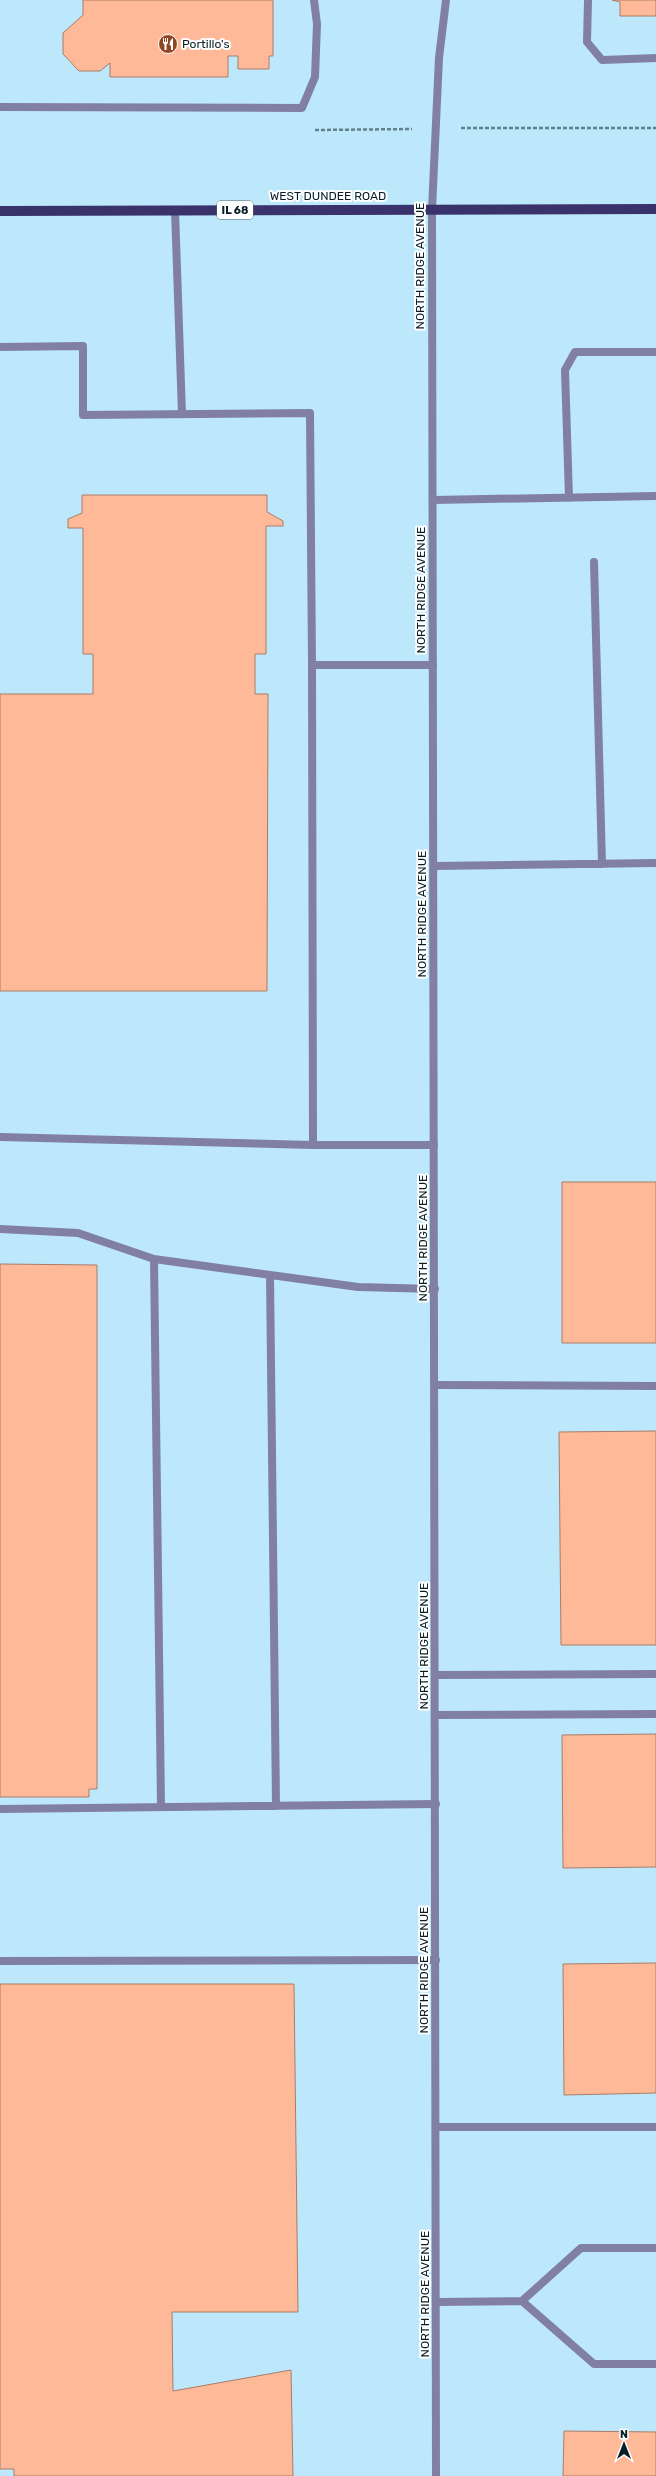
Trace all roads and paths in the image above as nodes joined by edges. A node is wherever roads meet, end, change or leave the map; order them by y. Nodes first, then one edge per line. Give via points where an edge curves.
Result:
1 (314, 0) edge
2 (446, 0) edge
3 (588, 0) edge
4 (656, 58) edge
5 (0, 107) edge
6 (508, 127) dead end
7 (656, 128) edge
8 (432, 209) junction
9 (656, 209) edge
10 (175, 210) junction
11 (0, 211) edge
12 (0, 347) edge
13 (656, 352) edge
14 (182, 414) junction
15 (656, 496) edge
16 (569, 498) junction
17 (433, 500) junction
18 (594, 562) dead end
19 (312, 665) junction
20 (433, 665) junction
21 (656, 863) edge
22 (602, 864) junction
23 (434, 866) junction
24 (0, 1138) edge
25 (313, 1145) junction
26 (434, 1145) junction
27 (0, 1229) edge
28 (154, 1259) junction
29 (270, 1275) junction
30 (435, 1289) junction
31 (435, 1385) junction
32 (656, 1386) edge
33 (656, 1674) edge
34 (436, 1675) junction
35 (656, 1714) edge
36 (436, 1715) junction
37 (436, 1804) junction
38 (276, 1806) junction
39 (161, 1807) junction
40 (0, 1809) edge
41 (436, 1960) junction
42 (0, 1961) edge
43 (437, 2127) junction
44 (656, 2127) edge
45 (656, 2248) edge
46 (522, 2301) junction
47 (437, 2302) junction
48 (656, 2364) edge
49 (436, 2476) edge

1 - 5 street via 317,24 315,77 302,108
2 - 8 street, NORTH RIDGE AVENUE via 439,58
3 - 4 street via 587,42 602,60
6 - 7 path
8 - 9 main road, WEST DUNDEE ROAD / IL 68
8 - 10 main road, WEST DUNDEE ROAD / IL 68
8 - 17 street, NORTH RIDGE AVENUE
10 - 11 main road, WEST DUNDEE ROAD / IL 68
10 - 14 street
12 - 14 street via 83,346 83,415
13 - 16 street via 575,352 565,370
14 - 19 street via 310,413
15 - 16 street
16 - 17 street
17 - 20 street, NORTH RIDGE AVENUE
18 - 22 street
19 - 20 street
19 - 25 street
20 - 23 street, NORTH RIDGE AVENUE
21 - 22 street
22 - 23 street
23 - 26 street, NORTH RIDGE AVENUE
24 - 25 street
25 - 26 street
26 - 30 street, NORTH RIDGE AVENUE
27 - 28 street via 78,1233
28 - 29 street
28 - 39 street
29 - 30 street via 358,1287
29 - 38 street
30 - 31 street, NORTH RIDGE AVENUE
31 - 32 street
31 - 34 street, NORTH RIDGE AVENUE
33 - 34 street
34 - 36 street, NORTH RIDGE AVENUE
35 - 36 street
36 - 37 street, NORTH RIDGE AVENUE
37 - 38 street
37 - 41 street, NORTH RIDGE AVENUE
38 - 39 street
39 - 40 street
41 - 42 street
41 - 43 street, NORTH RIDGE AVENUE
43 - 44 street
43 - 47 street, NORTH RIDGE AVENUE
45 - 46 street via 581,2248
46 - 47 street
46 - 48 street via 594,2364
47 - 49 street, NORTH RIDGE AVENUE

